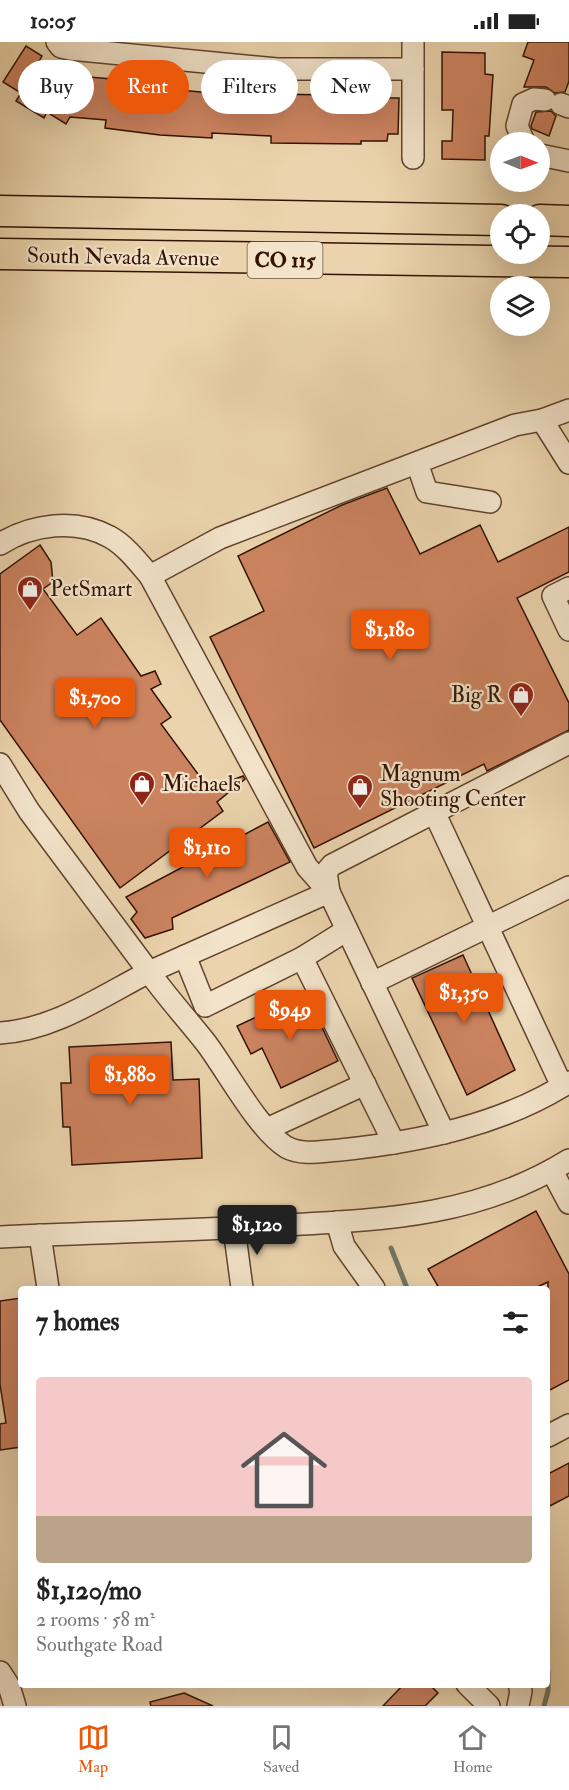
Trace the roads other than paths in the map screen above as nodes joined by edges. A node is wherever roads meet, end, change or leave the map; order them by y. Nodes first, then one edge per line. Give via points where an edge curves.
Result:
1 (57, 42) edge
2 (413, 42) edge
3 (413, 69) junction
4 (558, 104) edge
5 (520, 132) edge
6 (550, 156) edge
7 (413, 158) dead end
8 (569, 161) edge
9 (0, 211) edge
10 (490, 220) edge
11 (550, 220) edge
12 (569, 220) edge
13 (0, 254) edge
14 (569, 262) edge
15 (569, 410) edge
16 (542, 420) junction
17 (417, 463) junction
18 (569, 463) edge
19 (490, 502) dead end
20 (0, 544) edge
21 (150, 576) junction
22 (569, 588) edge
23 (569, 630) edge
24 (569, 743) edge
25 (0, 765) edge
26 (434, 812) junction
27 (569, 887) edge
28 (329, 892) junction
29 (488, 927) junction
30 (347, 930) junction
31 (185, 956) junction
32 (302, 958) junction
33 (148, 972) junction
34 (372, 983) junction
35 (0, 1033) edge
36 (365, 1084) junction
37 (566, 1084) edge
38 (267, 1129) junction
39 (444, 1133) junction
40 (394, 1143) junction
41 (560, 1165) edge
42 (569, 1203) edge
43 (337, 1222) junction
44 (234, 1228) junction
45 (40, 1235) junction
46 (0, 1237) edge
47 (48, 1286) edge
48 (242, 1286) edge
49 (373, 1286) edge
50 (569, 1425) edge
51 (550, 1435) edge
52 (471, 1688) edge
53 (520, 1688) edge
54 (489, 1706) edge
55 (518, 1706) edge

1 - 3 street via 70,49 250,67
2 - 3 street
3 - 7 street
4 - 5 street via 534,99 523,104 517,126
6 - 8 street
9 - 10 highway, South Nevada Avenue / CO 115
11 - 12 highway
13 - 14 highway, South Nevada Avenue / CO 115
15 - 16 street
16 - 17 street via 515,425
16 - 18 street
17 - 19 street via 427,492
17 - 21 street via 220,538
20 - 21 street via 41,527 88,528 110,537
21 - 28 street via 307,867
22 - 23 street via 553,596
24 - 26 street
25 - 33 street via 29,811
26 - 28 street via 332,865 326,872
26 - 29 street
27 - 29 street
28 - 30 street
28 - 31 street
29 - 34 street
29 - 37 street
30 - 32 street
30 - 34 street
31 - 32 street via 205,1006
31 - 33 street
32 - 36 street
33 - 35 street via 57,1019 30,1030
33 - 38 street via 205,1042
34 - 39 street
36 - 38 street
36 - 40 street
37 - 39 street via 523,1106
38 - 40 street via 288,1148 303,1152
39 - 40 street
41 - 42 street
41 - 43 street via 487,1200 410,1216
43 - 44 street
43 - 49 street via 344,1246
44 - 45 street
44 - 48 street
45 - 46 street
45 - 47 street
50 - 51 street
52 - 54 street
53 - 55 street

